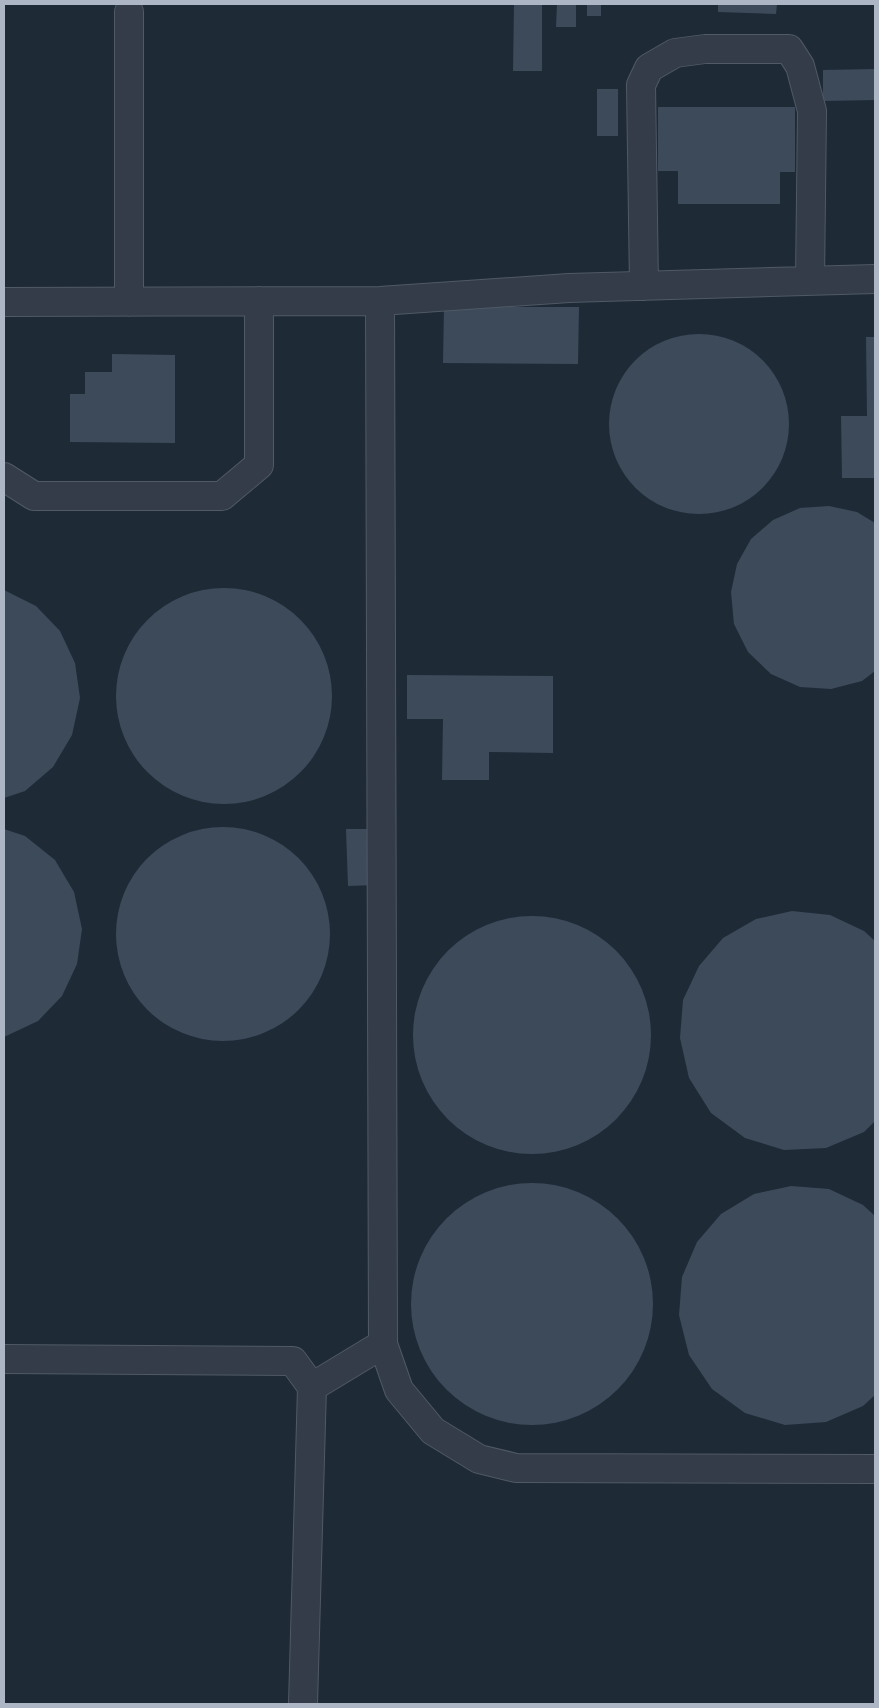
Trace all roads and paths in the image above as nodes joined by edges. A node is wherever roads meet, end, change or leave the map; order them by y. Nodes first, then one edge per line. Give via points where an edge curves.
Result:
1 (129, 12) dead end
2 (875, 278) edge
3 (810, 280) junction
4 (644, 286) junction
5 (259, 301) junction
6 (380, 301) junction
7 (4, 302) edge
8 (129, 302) junction
9 (4, 477) edge
10 (383, 1344) junction
11 (4, 1359) edge
12 (312, 1387) junction
13 (875, 1469) edge
14 (303, 1704) edge

1 - 8 lane
2 - 3 lane
3 - 4 lane
3 - 4 lane via 812,111 800,66 789,49 705,49 675,53 649,68 641,85
4 - 6 lane
5 - 6 lane
5 - 8 lane
5 - 9 lane via 259,465 222,496 34,496
6 - 10 lane
7 - 8 lane
10 - 12 lane
10 - 13 lane via 399,1390 432,1431 479,1459 516,1468
11 - 12 lane via 293,1360
12 - 14 lane

